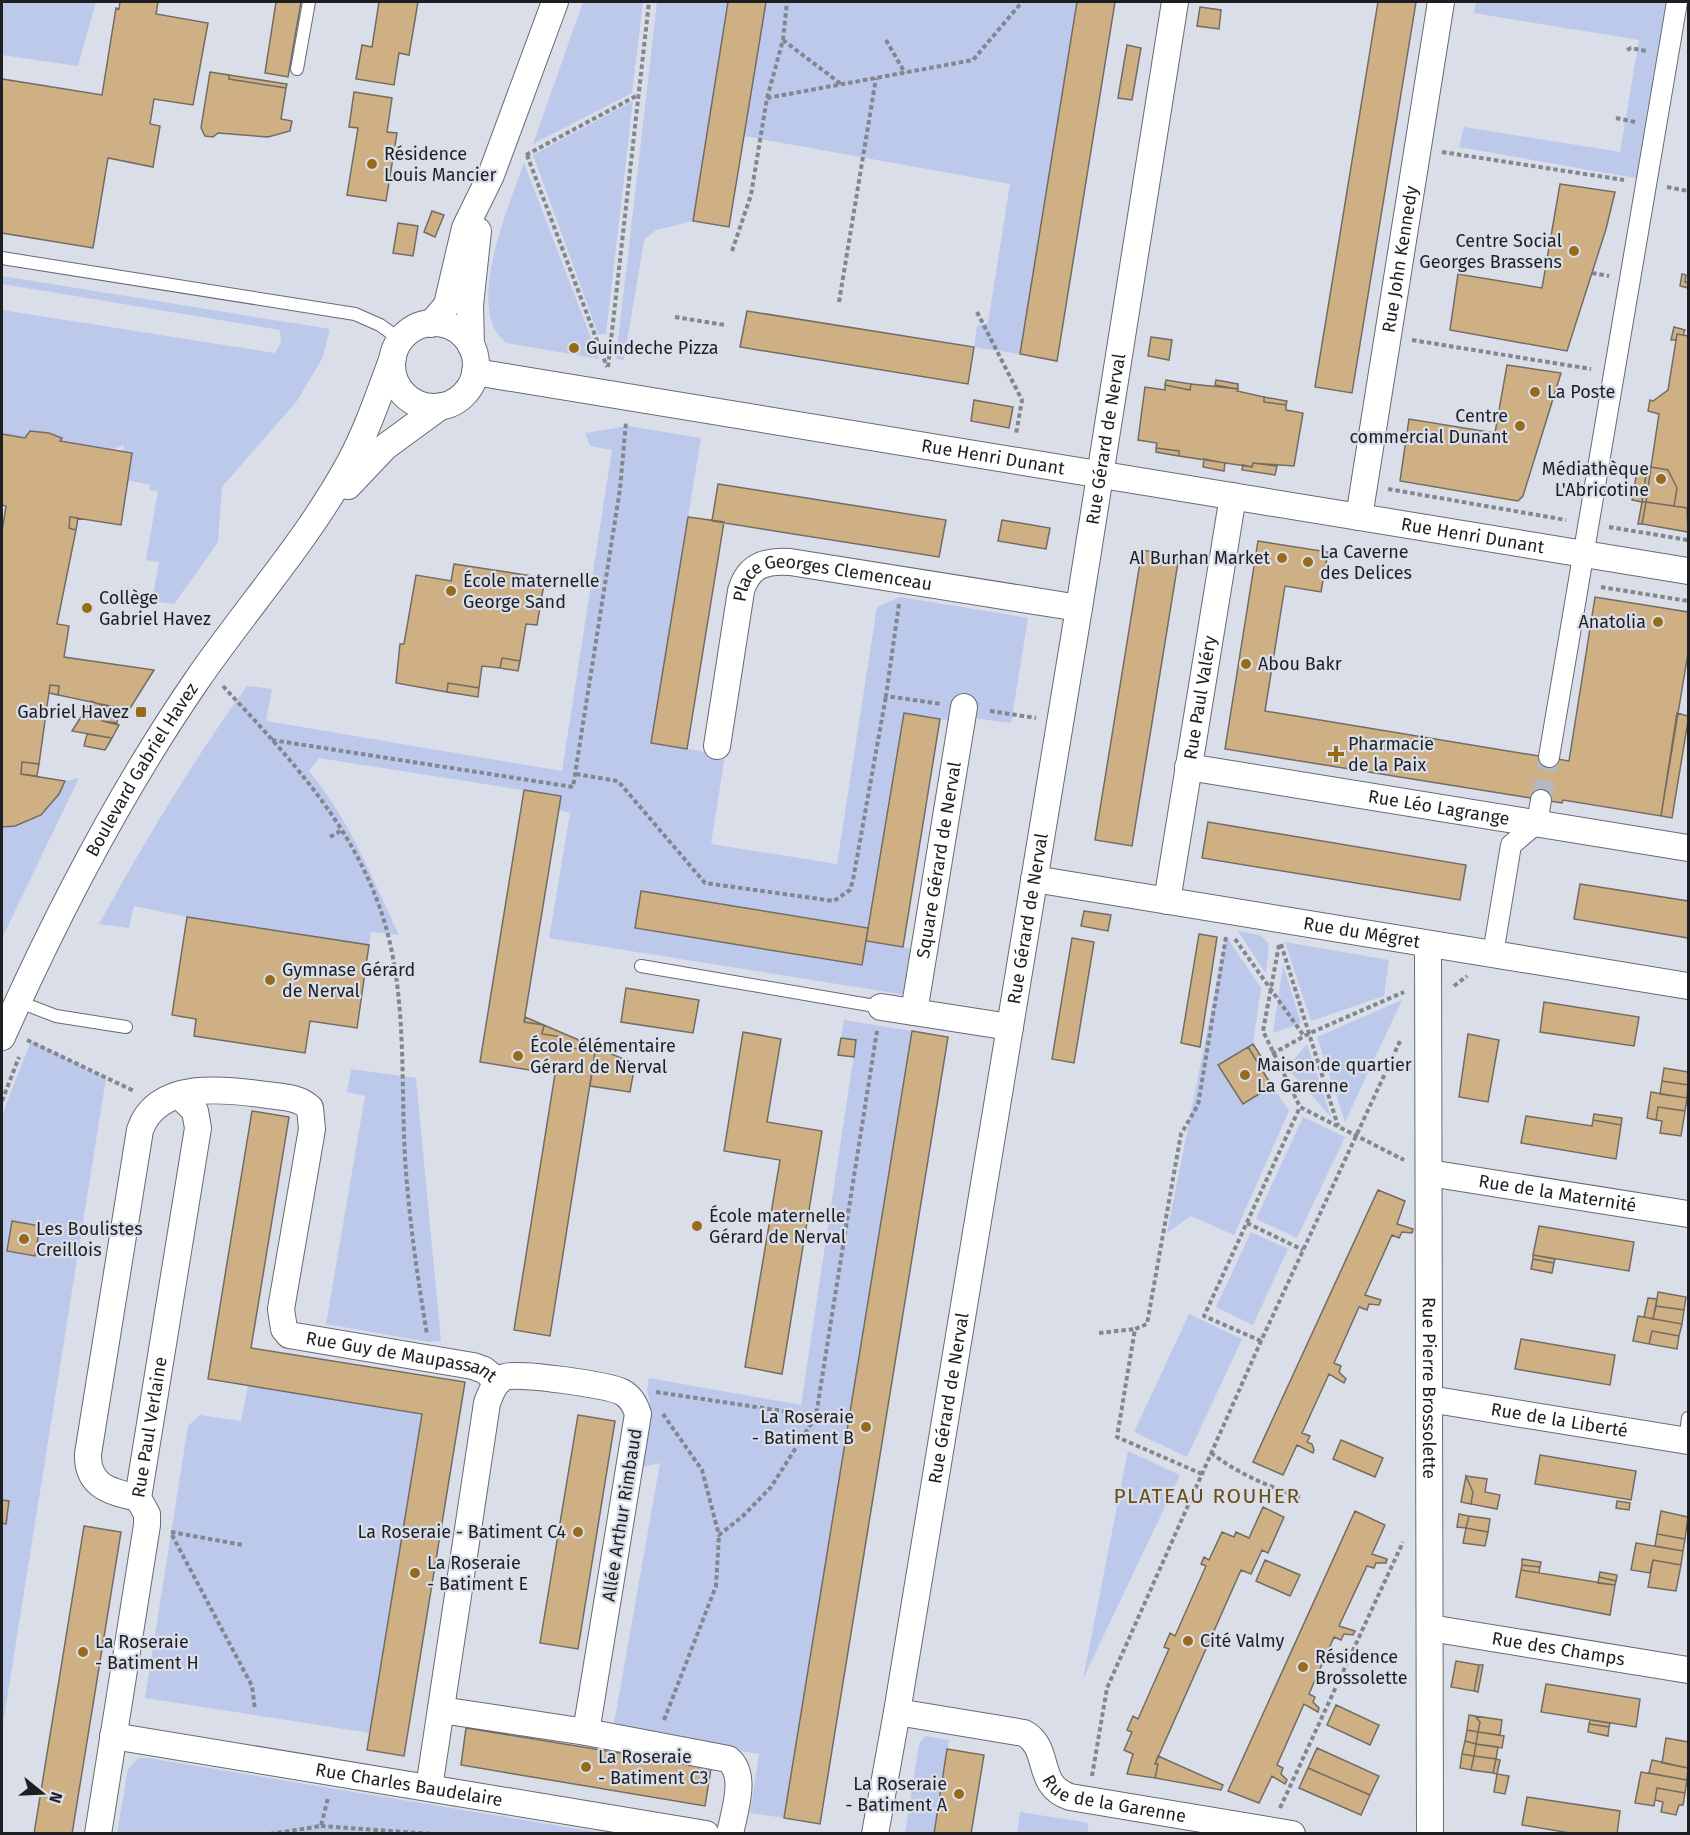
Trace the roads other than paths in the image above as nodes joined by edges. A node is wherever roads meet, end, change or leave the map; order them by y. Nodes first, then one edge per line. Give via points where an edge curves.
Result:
1 (309, 2) edge
2 (555, 2) edge
3 (1175, 2) edge
4 (1441, 2) edge
5 (1677, 2) edge
6 (297, 69) dead end
7 (491, 175) junction
8 (2, 258) edge
9 (431, 324) junction
10 (471, 346) junction
11 (397, 349) junction
12 (475, 372) junction
13 (441, 406) junction
14 (1100, 474) junction
15 (1233, 496) junction
16 (1359, 517) junction
17 (314, 521) junction
18 (1584, 554) junction
19 (1689, 571) edge
20 (1079, 608) junction
21 (964, 707) road end
22 (717, 746) dead end
23 (1549, 757) tunnel mouth
24 (1188, 767) junction
25 (1539, 812) junction
26 (1689, 848) edge
27 (1034, 879) junction
28 (1167, 901) junction
29 (1428, 944) junction
30 (1493, 954) junction
31 (641, 966) dead end
32 (1689, 986) edge
33 (17, 1001) junction
34 (881, 1007) joint
35 (914, 1012) junction
36 (126, 1027) dead end
37 (1010, 1027) junction
38 (2, 1037) edge
39 (170, 1099) junction
40 (1429, 1173) junction
41 (1689, 1214) edge
42 (498, 1381) junction
43 (1429, 1399) junction
44 (1687, 1433) edge
45 (138, 1498) junction
46 (1430, 1628) junction
47 (1689, 1670) edge
48 (441, 1710) junction
49 (897, 1712) junction
50 (586, 1732) junction
51 (113, 1736) junction
52 (429, 1788) junction
53 (1280, 1832) edge
54 (98, 1833) edge
55 (699, 1833) edge
56 (730, 1833) edge
57 (875, 1833) edge
58 (1430, 1833) edge

1 - 6 lane
2 - 7 street
3 - 14 street, Rue Gérard de Nerval
4 - 16 street, Rue John Kennedy
5 - 18 street
7 - 9 street via 460,244 447,305
7 - 10 street via 474,256
8 - 11 lane via 354,314 380,325
9 - 10 street via 455,329
9 - 11 street via 414,328
10 - 12 street
11 - 13 street via 393,375 402,392 417,403
11 - 17 street, Boulevard Gabriel Havez via 359,444
12 - 13 street via 463,394
12 - 14 street, Rue Henri Dunant
13 - 17 street, Boulevard Gabriel Havez via 385,447
14 - 15 street, Rue Henri Dunant
14 - 20 street, Rue Gérard de Nerval
15 - 16 street, Rue Henri Dunant
15 - 24 street, Rue Paul Valéry
16 - 18 street, Rue Henri Dunant
17 - 33 street, Boulevard Gabriel Havez via 197,680 160,739 74,886
18 - 19 street, Rue Henri Dunant
18 - 23 street
20 - 22 street, Place Georges Clemenceau via 781,561 760,565 750,571 741,591
20 - 27 street, Rue Gérard de Nerval
21 - 35 street, Square Gérard de Nerval
24 - 25 street, Rue Léo Lagrange
24 - 28 street, Rue Paul Valéry
25 - 26 street, Rue Léo Lagrange
25 - 30 street via 1511,845
27 - 28 street, Rue du Mégret
27 - 37 street, Rue Gérard de Nerval
28 - 29 street, Rue du Mégret via 1220,918
29 - 30 street, Rue du Mégret
29 - 40 street, Rue Pierre Brossolette
30 - 32 street, Rue du Mégret
31 - 34 lane
33 - 36 lane via 56,1016
33 - 38 street, Boulevard Gabriel Havez
34 - 35 street
35 - 37 street
37 - 49 street, Rue Gérard de Nerval
39 - 42 street, Rue Guy de Maupassant via 207,1089 226,1089 297,1100 310,1108 312,1129 281,1309 284,1329 298,1338 473,1366
39 - 45 street, Rue Paul Verlaine via 195,1111 198,1128
39 - 45 street via 144,1118 140,1130 88,1462 95,1481 103,1488
40 - 41 street, Rue de la Maternité
40 - 43 street, Rue Pierre Brossolette
42 - 48 street, Rue Guy de Maupassant via 487,1403
42 - 50 street, Allée Arthur Rimbaud via 507,1376 533,1376 620,1391 634,1403 638,1427
43 - 44 street, Rue de la Liberté
43 - 46 street, Rue Pierre Brossolette
45 - 51 street, Rue Paul Verlaine via 159,1530
46 - 47 street, Rue des Champs
46 - 58 street, Rue Pierre Brossolette
48 - 50 street
48 - 52 street, Rue Guy de Maupassant
49 - 53 street, Rue de la Garenne via 1024,1733 1035,1740 1048,1781 1060,1794
49 - 57 street, Rue Gérard de Nerval
50 - 56 street via 720,1755 734,1763 739,1781
51 - 52 street, Rue Charles Baudelaire
51 - 54 street, Rue Paul Verlaine
52 - 55 street, Rue Charles Baudelaire

